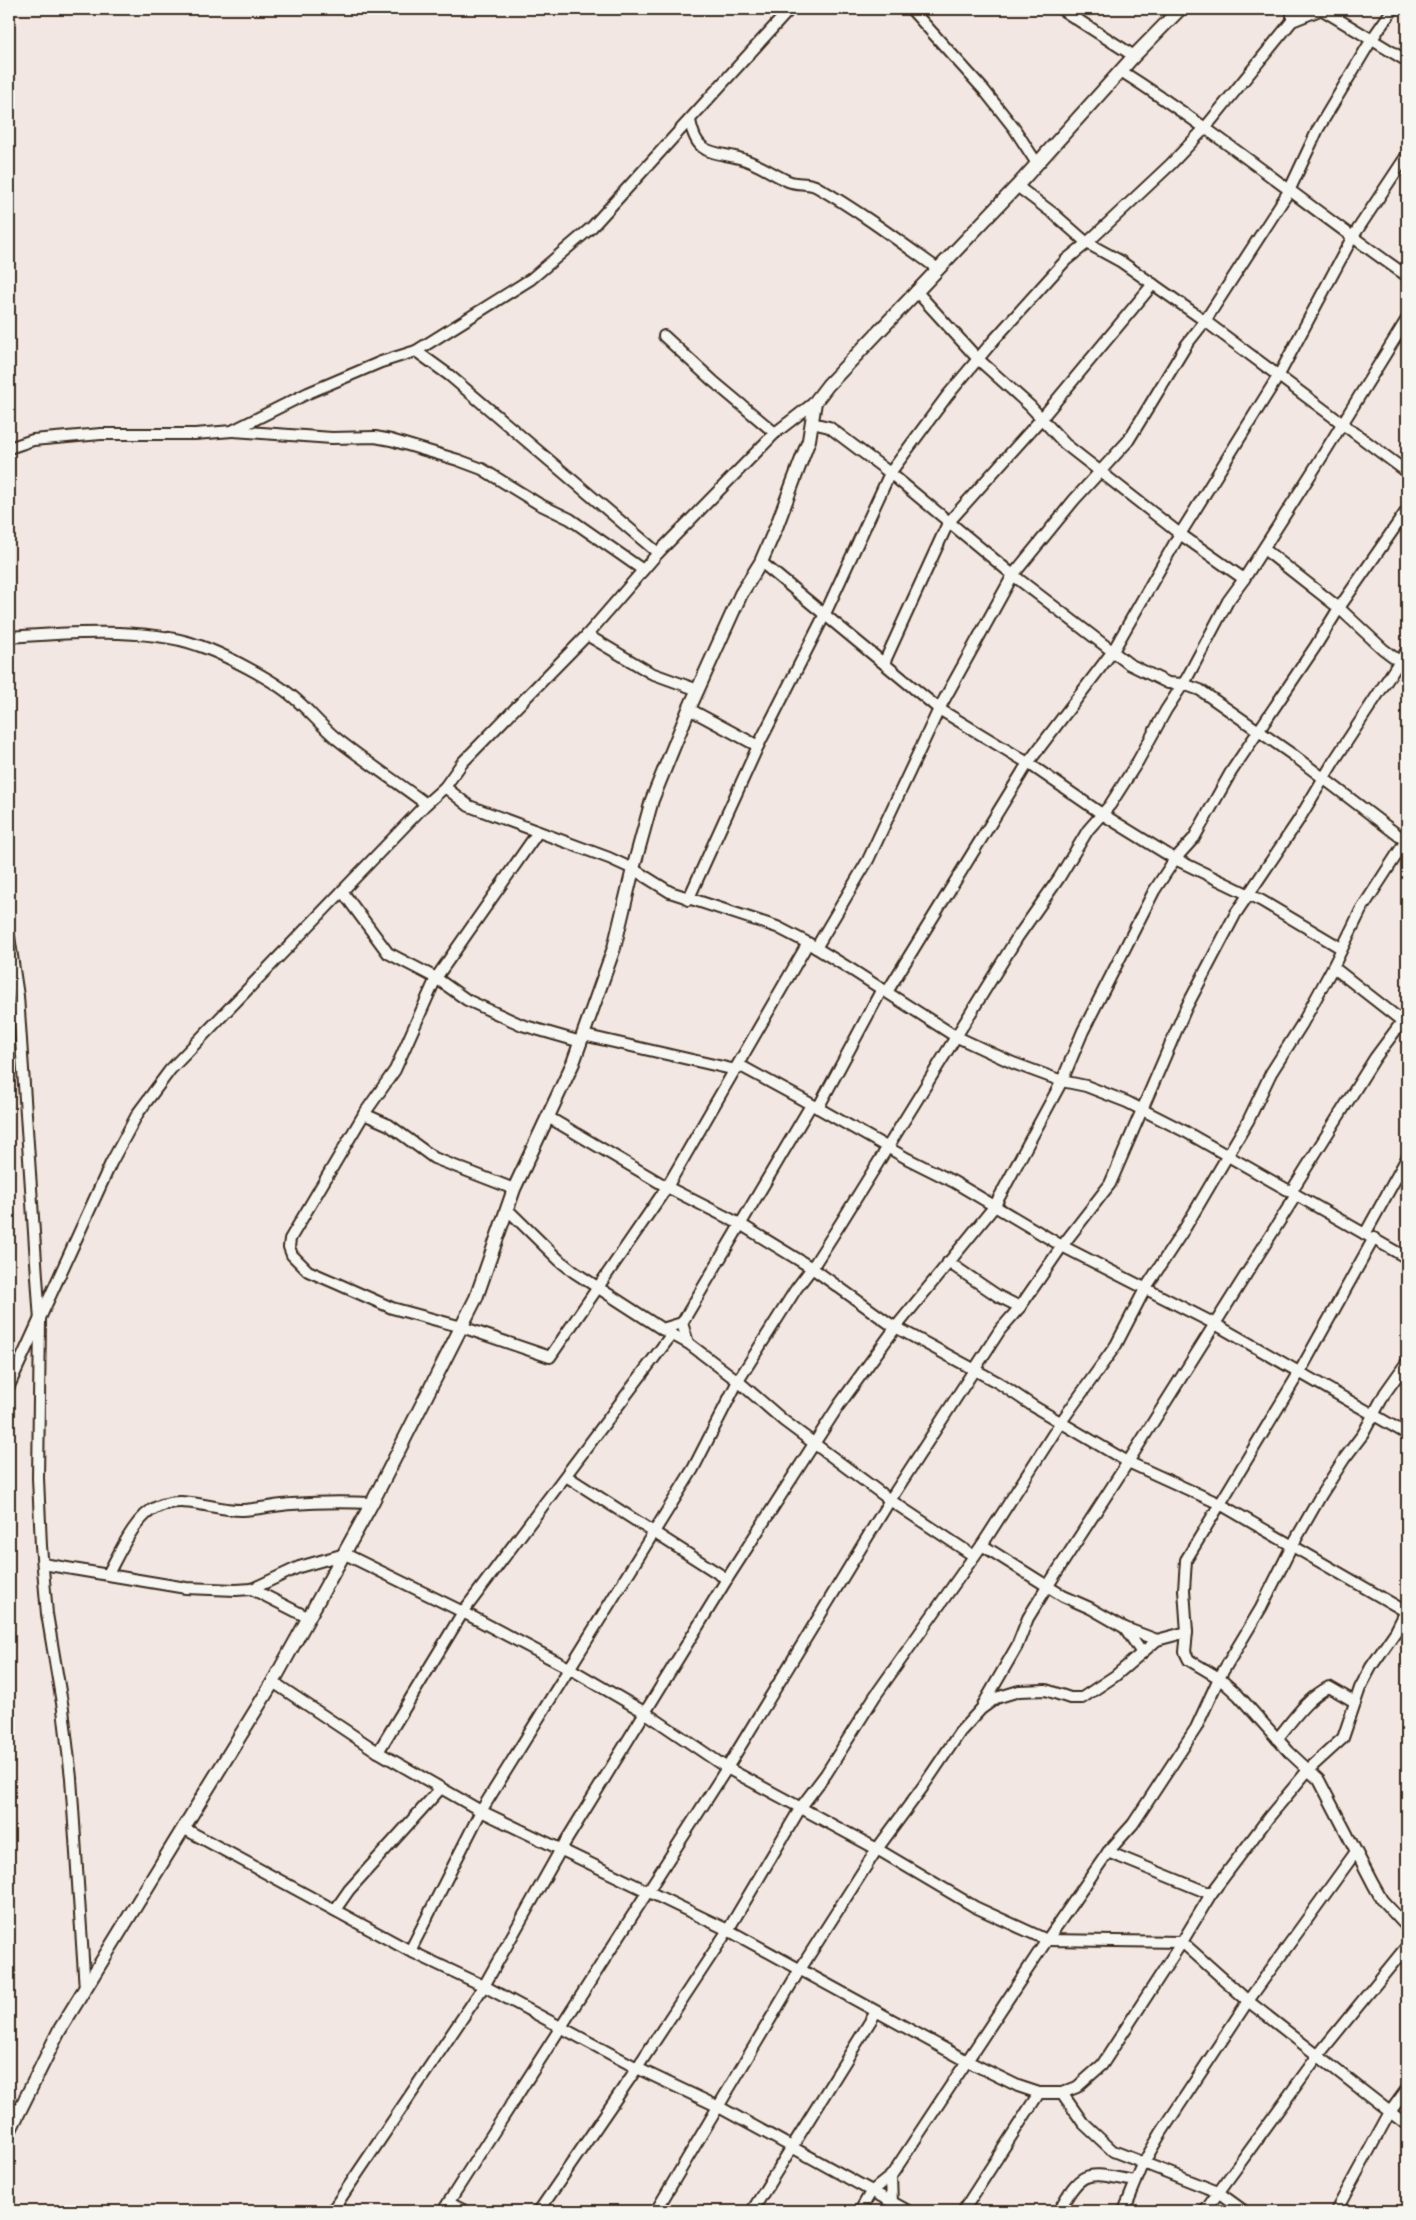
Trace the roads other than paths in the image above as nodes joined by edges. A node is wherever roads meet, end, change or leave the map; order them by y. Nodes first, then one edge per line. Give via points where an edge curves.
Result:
1 (790, 9) edge
2 (911, 9) edge
3 (1061, 9) edge
4 (1180, 9) edge
5 (1292, 9) edge
6 (1322, 9) edge
7 (1393, 9) edge
8 (1292, 21) junction
9 (1372, 40) junction
10 (1134, 56) junction
11 (1407, 62) edge
12 (1121, 71) junction
13 (690, 121) junction
14 (1205, 128) junction
15 (1407, 155) edge
16 (1036, 162) junction
17 (1017, 186) junction
18 (1288, 191) junction
19 (1352, 238) junction
20 (1087, 243) junction
21 (938, 269) junction
22 (1407, 276) edge
23 (1153, 284) junction
24 (916, 291) junction
25 (1407, 319) edge
26 (1205, 321) junction
27 (664, 336) dead end
28 (416, 351) junction
29 (978, 359) junction
30 (1279, 375) junction
31 (815, 402) junction
32 (1041, 419) junction
33 (812, 423) junction
34 (1342, 425) junction
35 (232, 431) junction
36 (775, 432) junction
37 (9, 448) edge
38 (1102, 472) junction
39 (1407, 472) edge
40 (890, 473) junction
41 (1407, 510) edge
42 (948, 523) junction
43 (1180, 534) junction
44 (1264, 548) junction
45 (658, 553) junction
46 (761, 562) junction
47 (644, 570) junction
48 (1013, 575) junction
49 (1244, 579) junction
50 (1339, 608) junction
51 (824, 616) junction
52 (587, 635) junction
53 (9, 637) edge
54 (1407, 650) edge
55 (1113, 651) junction
56 (884, 663) junction
57 (1403, 665) edge
58 (1183, 684) junction
59 (698, 690) junction
60 (690, 709) junction
61 (939, 709) junction
62 (1260, 731) junction
63 (758, 746) junction
64 (1028, 763) junction
65 (1324, 778) junction
66 (445, 787) junction
67 (426, 804) junction
68 (1102, 814) junction
69 (538, 832) junction
70 (1407, 841) edge
71 (1175, 859) junction
72 (632, 869) junction
73 (342, 891) junction
74 (1249, 895) junction
75 (688, 900) junction
76 (9, 936) edge
77 (812, 946) junction
78 (1341, 948) junction
79 (1333, 967) junction
80 (436, 978) junction
81 (884, 990) junction
82 (1405, 1018) edge
83 (955, 1036) junction
84 (582, 1038) junction
85 (737, 1068) junction
86 (1062, 1080) junction
87 (815, 1106) junction
88 (1141, 1109) junction
89 (364, 1114) junction
90 (548, 1117) junction
91 (887, 1148) junction
92 (1227, 1156) junction
93 (1407, 1158) edge
94 (667, 1187) junction
95 (514, 1189) junction
96 (1294, 1193) junction
97 (994, 1207) junction
98 (507, 1209) junction
99 (740, 1224) junction
100 (1370, 1236) junction
101 (1062, 1246) junction
102 (1407, 1258) edge
103 (948, 1262) junction
104 (812, 1268) junction
105 (599, 1287) junction
106 (1145, 1289) junction
107 (1020, 1308) junction
108 (40, 1321) junction
109 (682, 1323) junction
110 (1215, 1324) junction
111 (462, 1327) junction
112 (896, 1327) junction
113 (667, 1331) junction
114 (688, 1343) junction
115 (1407, 1362) edge
116 (974, 1371) junction
117 (1299, 1373) junction
118 (738, 1381) junction
119 (9, 1386) edge
120 (1373, 1416) junction
121 (1061, 1422) junction
122 (1407, 1434) edge
123 (816, 1442) junction
124 (1128, 1462) junction
125 (566, 1476) junction
126 (890, 1500) junction
127 (372, 1503) junction
128 (1220, 1504) junction
129 (653, 1533) junction
130 (982, 1546) junction
131 (1292, 1546) junction
132 (345, 1554) junction
133 (974, 1556) junction
134 (43, 1564) junction
135 (108, 1574) junction
136 (727, 1579) junction
137 (1047, 1587) junction
138 (252, 1589) junction
139 (1406, 1610) edge
140 (464, 1612) junction
141 (309, 1618) junction
142 (1124, 1628) junction
143 (1187, 1632) junction
144 (1156, 1640) junction
145 (1142, 1653) junction
146 (569, 1668) junction
147 (1219, 1678) junction
148 (273, 1682) junction
149 (1355, 1702) junction
150 (981, 1709) junction
151 (646, 1713) junction
152 (1277, 1739) junction
153 (378, 1752) junction
154 (727, 1768) junction
155 (1309, 1769) junction
156 (441, 1788) junction
157 (801, 1808) junction
158 (481, 1811) junction
159 (183, 1828) junction
160 (561, 1849) junction
161 (877, 1849) junction
162 (1108, 1852) junction
163 (1355, 1853) junction
164 (647, 1891) junction
165 (1211, 1894) junction
166 (336, 1910) junction
167 (1407, 1927) edge
168 (728, 1930) junction
169 (1047, 1940) junction
170 (1182, 1942) junction
171 (1407, 1946) edge
172 (410, 1951) junction
173 (799, 1970) junction
174 (484, 1986) junction
175 (85, 1989) junction
176 (1248, 2001) junction
177 (876, 2012) junction
178 (560, 2026) junction
179 (1319, 2054) junction
180 (967, 2061) junction
181 (638, 2068) junction
182 (1407, 2089) edge
183 (1039, 2093) junction
184 (1062, 2093) junction
185 (719, 2106) junction
186 (1390, 2112) junction
187 (1407, 2125) edge
188 (9, 2132) edge
189 (792, 2147) junction
190 (1144, 2162) junction
191 (892, 2176) junction
192 (1136, 2181) junction
193 (872, 2192) junction
194 (1218, 2192) junction
195 (892, 2204) junction
196 (446, 2207) edge
197 (332, 2211) edge
198 (465, 2211) edge
199 (539, 2211) edge
200 (656, 2211) edge
201 (752, 2211) edge
202 (860, 2211) edge
203 (908, 2211) edge
204 (963, 2211) edge
205 (1059, 2211) edge
206 (1124, 2211) edge
207 (1205, 2211) edge
208 (1244, 2211) edge
209 (1336, 2211) edge

1 - 13 street
2 - 16 street via 984,90
3 - 10 street
4 - 10 street
5 - 8 street
6 - 8 street
6 - 9 street
7 - 9 street
8 - 14 street
9 - 11 street
9 - 18 street via 1318,129
10 - 12 street
12 - 14 street
12 - 16 street
13 - 21 street via 694,138 705,149 742,159 790,182 815,186
13 - 28 street via 592,227 531,279
14 - 18 street
14 - 20 street
15 - 19 street
16 - 17 street
17 - 20 street
17 - 21 street
18 - 19 street
18 - 26 street
19 - 22 street
19 - 30 street
20 - 23 street
20 - 29 street via 1066,260
21 - 24 street
23 - 26 street
23 - 32 street
24 - 29 street
24 - 31 street
25 - 34 street
26 - 30 street
26 - 38 street via 1187,344 1128,442
27 - 36 street
28 - 35 street via 308,393
28 - 45 street
29 - 32 street
29 - 40 street
30 - 34 street
30 - 43 street
31 - 33 street
31 - 36 street
32 - 38 street via 1065,444
32 - 42 street
33 - 40 street via 829,427
33 - 46 street
34 - 39 street
34 - 44 street
35 - 37 street via 101,434 33,440
35 - 47 street via 332,438 375,437 458,460 482,469 570,519
36 - 45 street
38 - 43 street
38 - 48 street via 1074,500
40 - 42 street
40 - 51 street
41 - 50 street
42 - 48 street
42 - 56 street
43 - 49 street
43 - 55 street
44 - 49 street
44 - 50 street
45 - 47 street
46 - 51 street
46 - 59 street via 741,594
47 - 52 street
48 - 55 street
48 - 61 street
49 - 58 street via 1228,601
50 - 57 street
50 - 62 street
51 - 56 street
51 - 63 street
52 - 59 street via 651,672
52 - 66 street via 462,763
53 - 67 street via 128,634 197,644 293,697 334,737
54 - 57 street
55 - 58 street via 1129,664 1168,683
55 - 64 street
56 - 61 street
57 - 65 street
58 - 62 street via 1200,690
58 - 68 street via 1138,761
59 - 60 street
60 - 63 street
60 - 72 street via 652,800
61 - 64 street
61 - 77 street via 868,860
62 - 65 street
62 - 71 street via 1231,772 1194,838
63 - 75 street
64 - 68 street
64 - 81 street
65 - 70 street
65 - 74 street
66 - 67 street
66 - 69 street via 469,806
67 - 73 street
68 - 71 street
68 - 83 street via 1088,830
69 - 72 street
69 - 80 street
70 - 78 street via 1380,880
71 - 74 street
71 - 86 street via 1127,942
72 - 75 street
72 - 84 street via 614,948
73 - 80 street via 388,953
73 - 108 street via 170,1070 138,1113 90,1205
74 - 78 street
74 - 88 street via 1186,1008
75 - 77 street via 743,915
76 - 108 street via 18,996
77 - 81 street
77 - 85 street
78 - 79 street
79 - 82 street
79 - 92 street
80 - 84 street via 467,1000 522,1025
80 - 89 street via 395,1070
81 - 83 street
81 - 87 street
82 - 96 street via 1375,1058
83 - 86 street
83 - 91 street
84 - 85 street
84 - 90 street
85 - 87 street
85 - 94 street
86 - 88 street via 1086,1086
86 - 97 street
87 - 91 street
87 - 99 street
88 - 92 street
88 - 101 street via 1110,1184
89 - 95 street via 389,1125 434,1158
89 - 111 street via 290,1239 292,1255 308,1271 392,1308
90 - 94 street
90 - 95 street
91 - 97 street via 954,1182
91 - 104 street
92 - 96 street
92 - 106 street
93 - 100 street
94 - 99 street
94 - 105 street
95 - 98 street
96 - 100 street
96 - 110 street
97 - 101 street
97 - 103 street
98 - 105 street via 559,1260
98 - 111 street via 476,1298
99 - 104 street
99 - 109 street
100 - 102 street
100 - 117 street
101 - 106 street
101 - 107 street
103 - 107 street
103 - 112 street
104 - 112 street
104 - 118 street
105 - 111 street via 550,1357
105 - 113 street
106 - 110 street
106 - 121 street via 1116,1345
107 - 116 street via 1000,1330
108 - 119 street
108 - 134 street via 38,1478
109 - 113 street
109 - 114 street
110 - 117 street
110 - 124 street
111 - 127 street
112 - 116 street
112 - 123 street
113 - 114 street
113 - 125 street
114 - 118 street
115 - 120 street
116 - 121 street
116 - 126 street
117 - 120 street
117 - 128 street
118 - 123 street via 784,1421
118 - 129 street via 693,1469
120 - 122 street
120 - 131 street
121 - 124 street
121 - 130 street
123 - 126 street
123 - 136 street
124 - 128 street
124 - 137 street
125 - 129 street
125 - 140 street
126 - 133 street
126 - 154 street
127 - 132 street
127 - 135 street via 293,1504 241,1510 195,1502 172,1502 155,1507 140,1520
128 - 131 street
128 - 143 street via 1186,1560
129 - 136 street
129 - 146 street
130 - 133 street
130 - 137 street
131 - 139 street
131 - 147 street
132 - 138 street via 299,1567
132 - 140 street
132 - 141 street
133 - 157 street
134 - 135 street
134 - 175 street via 47,1614 71,1778
135 - 138 street via 186,1588
136 - 151 street
137 - 142 street
137 - 150 street
138 - 141 street
139 - 149 street via 1396,1631 1370,1667
140 - 146 street
140 - 153 street
141 - 148 street
142 - 144 street
142 - 145 street
143 - 144 street
143 - 147 street via 1185,1652 1188,1660
144 - 145 street
145 - 150 street via 1082,1698 1070,1698 1046,1690 1019,1691 996,1698
146 - 151 street
146 - 158 street
147 - 152 street
147 - 162 street via 1196,1728 1133,1824
148 - 153 street
148 - 159 street
149 - 152 street via 1329,1687 1322,1690
149 - 155 street via 1343,1738
150 - 161 street via 960,1732
151 - 154 street
151 - 160 street
152 - 155 street
153 - 156 street
154 - 157 street
154 - 164 street
155 - 163 street via 1318,1780
155 - 165 street
156 - 158 street
156 - 166 street via 349,1890
157 - 161 street
157 - 168 street
158 - 160 street
158 - 172 street
159 - 166 street
159 - 175 street
160 - 164 street
160 - 174 street
161 - 169 street via 975,1907
161 - 173 street
162 - 165 street
162 - 169 street
163 - 167 street via 1382,1900
163 - 176 street
164 - 168 street
164 - 178 street
165 - 170 street
166 - 172 street
168 - 173 street
168 - 181 street
169 - 170 street
169 - 180 street
170 - 176 street
170 - 184 street via 1102,2065 1077,2087
171 - 179 street
172 - 174 street
173 - 177 street
173 - 185 street
174 - 178 street
174 - 197 street
175 - 188 street via 59,2031
176 - 179 street
176 - 190 street
177 - 180 street
177 - 189 street
178 - 181 street
178 - 196 street
179 - 186 street
179 - 194 street
180 - 183 street
180 - 191 street
181 - 185 street
181 - 199 street
182 - 186 street
183 - 184 street
183 - 204 street
184 - 190 street via 1101,2141 1114,2151
185 - 189 street
185 - 200 street
186 - 187 street
186 - 209 street
189 - 193 street
189 - 201 street
190 - 192 street
190 - 194 street
191 - 193 street
191 - 195 street
192 - 205 street via 1094,2175 1081,2178
192 - 206 street
193 - 195 street
193 - 202 street
194 - 207 street
194 - 208 street
195 - 203 street
196 - 198 street

